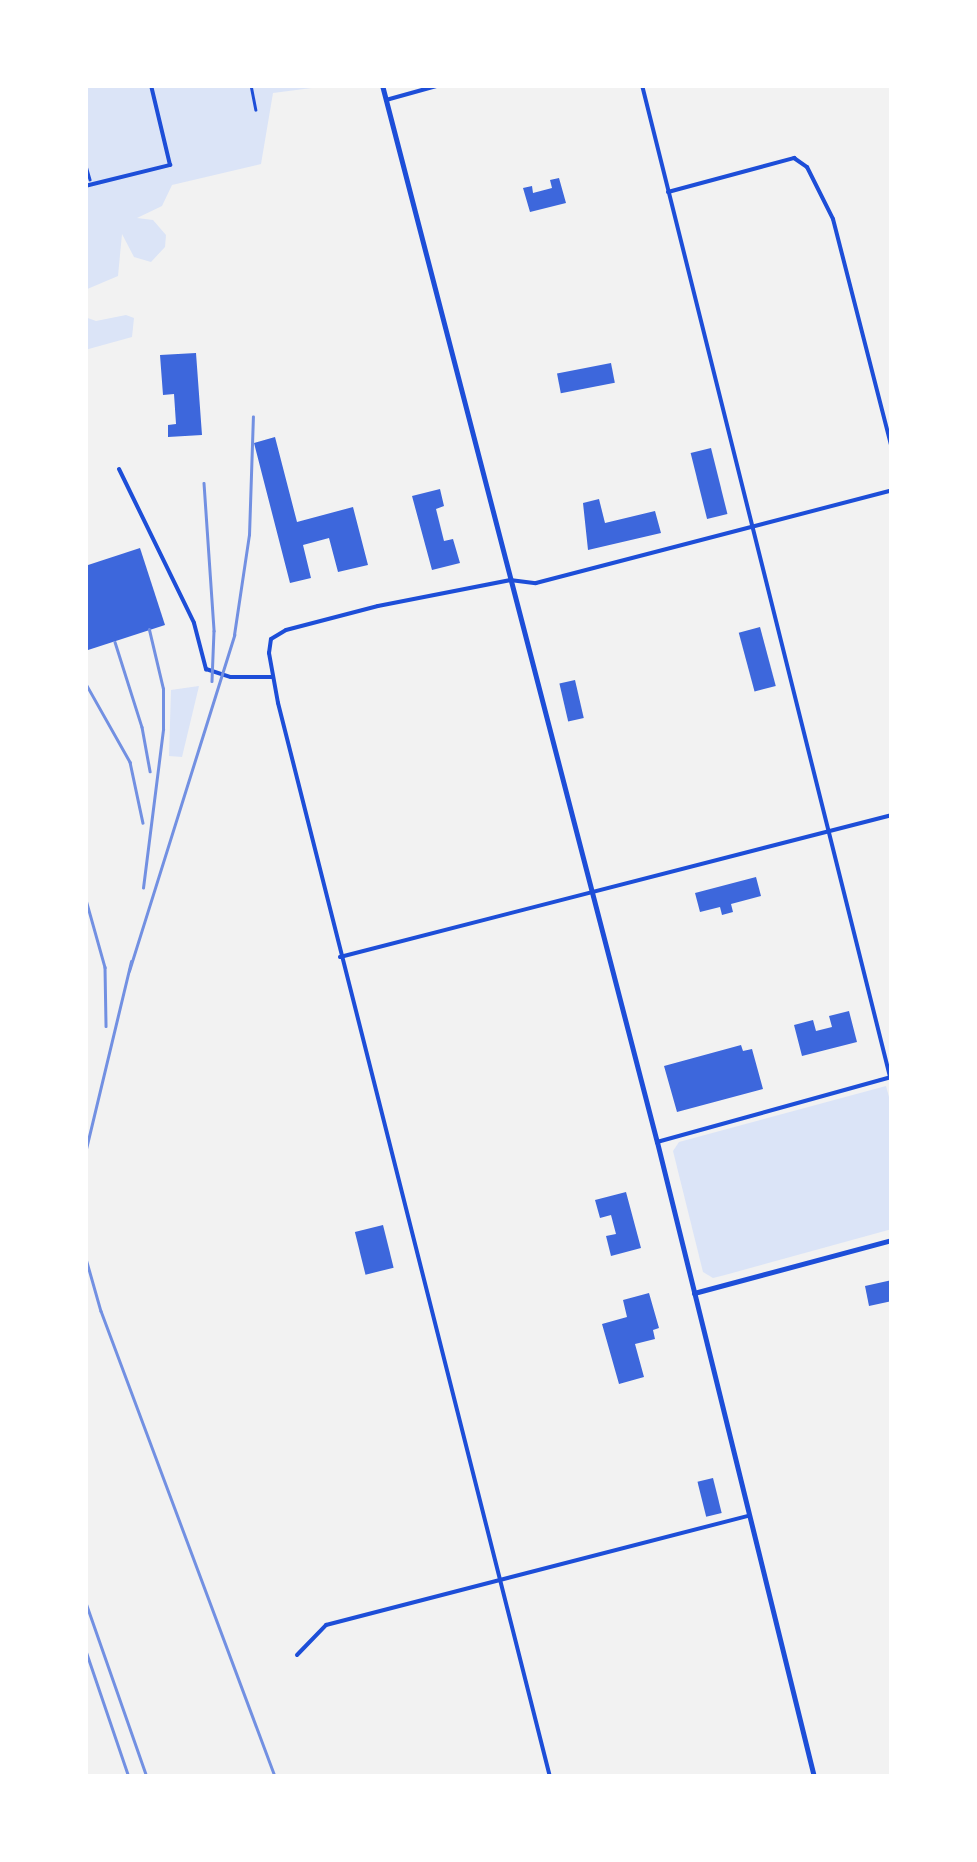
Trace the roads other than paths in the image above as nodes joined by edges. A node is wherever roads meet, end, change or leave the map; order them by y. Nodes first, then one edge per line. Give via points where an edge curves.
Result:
1 (151, 85) edge
2 (382, 85) edge
3 (440, 85) edge
4 (642, 85) edge
5 (386, 100) junction
6 (88, 185) edge
7 (668, 192) junction
8 (892, 448) edge
9 (119, 469) dead end
10 (892, 490) edge
11 (750, 525) junction
12 (510, 580) junction
13 (273, 677) junction
14 (892, 816) edge
15 (829, 832) junction
16 (590, 892) junction
17 (340, 957) junction
18 (891, 1077) edge
19 (657, 1142) junction
20 (892, 1240) edge
21 (694, 1293) junction
22 (748, 1516) junction
23 (498, 1578) junction
24 (297, 1655) dead end
25 (550, 1777) edge
26 (814, 1777) edge

1 - 6 street via 170,166
2 - 5 street
3 - 5 street
4 - 7 street
5 - 12 street
7 - 8 street via 794,158 807,168 833,220
7 - 11 street
9 - 13 street via 194,623 206,668 231,677
10 - 11 street
11 - 12 street via 536,583
11 - 15 street
12 - 13 street via 286,630 271,639
12 - 16 street
13 - 17 street
14 - 15 street
15 - 16 street
15 - 18 street
16 - 17 street
16 - 19 street
17 - 23 street
18 - 19 street
19 - 21 street
20 - 21 street
21 - 22 street
22 - 23 street
22 - 26 street
23 - 24 street via 326,1625
23 - 25 street

